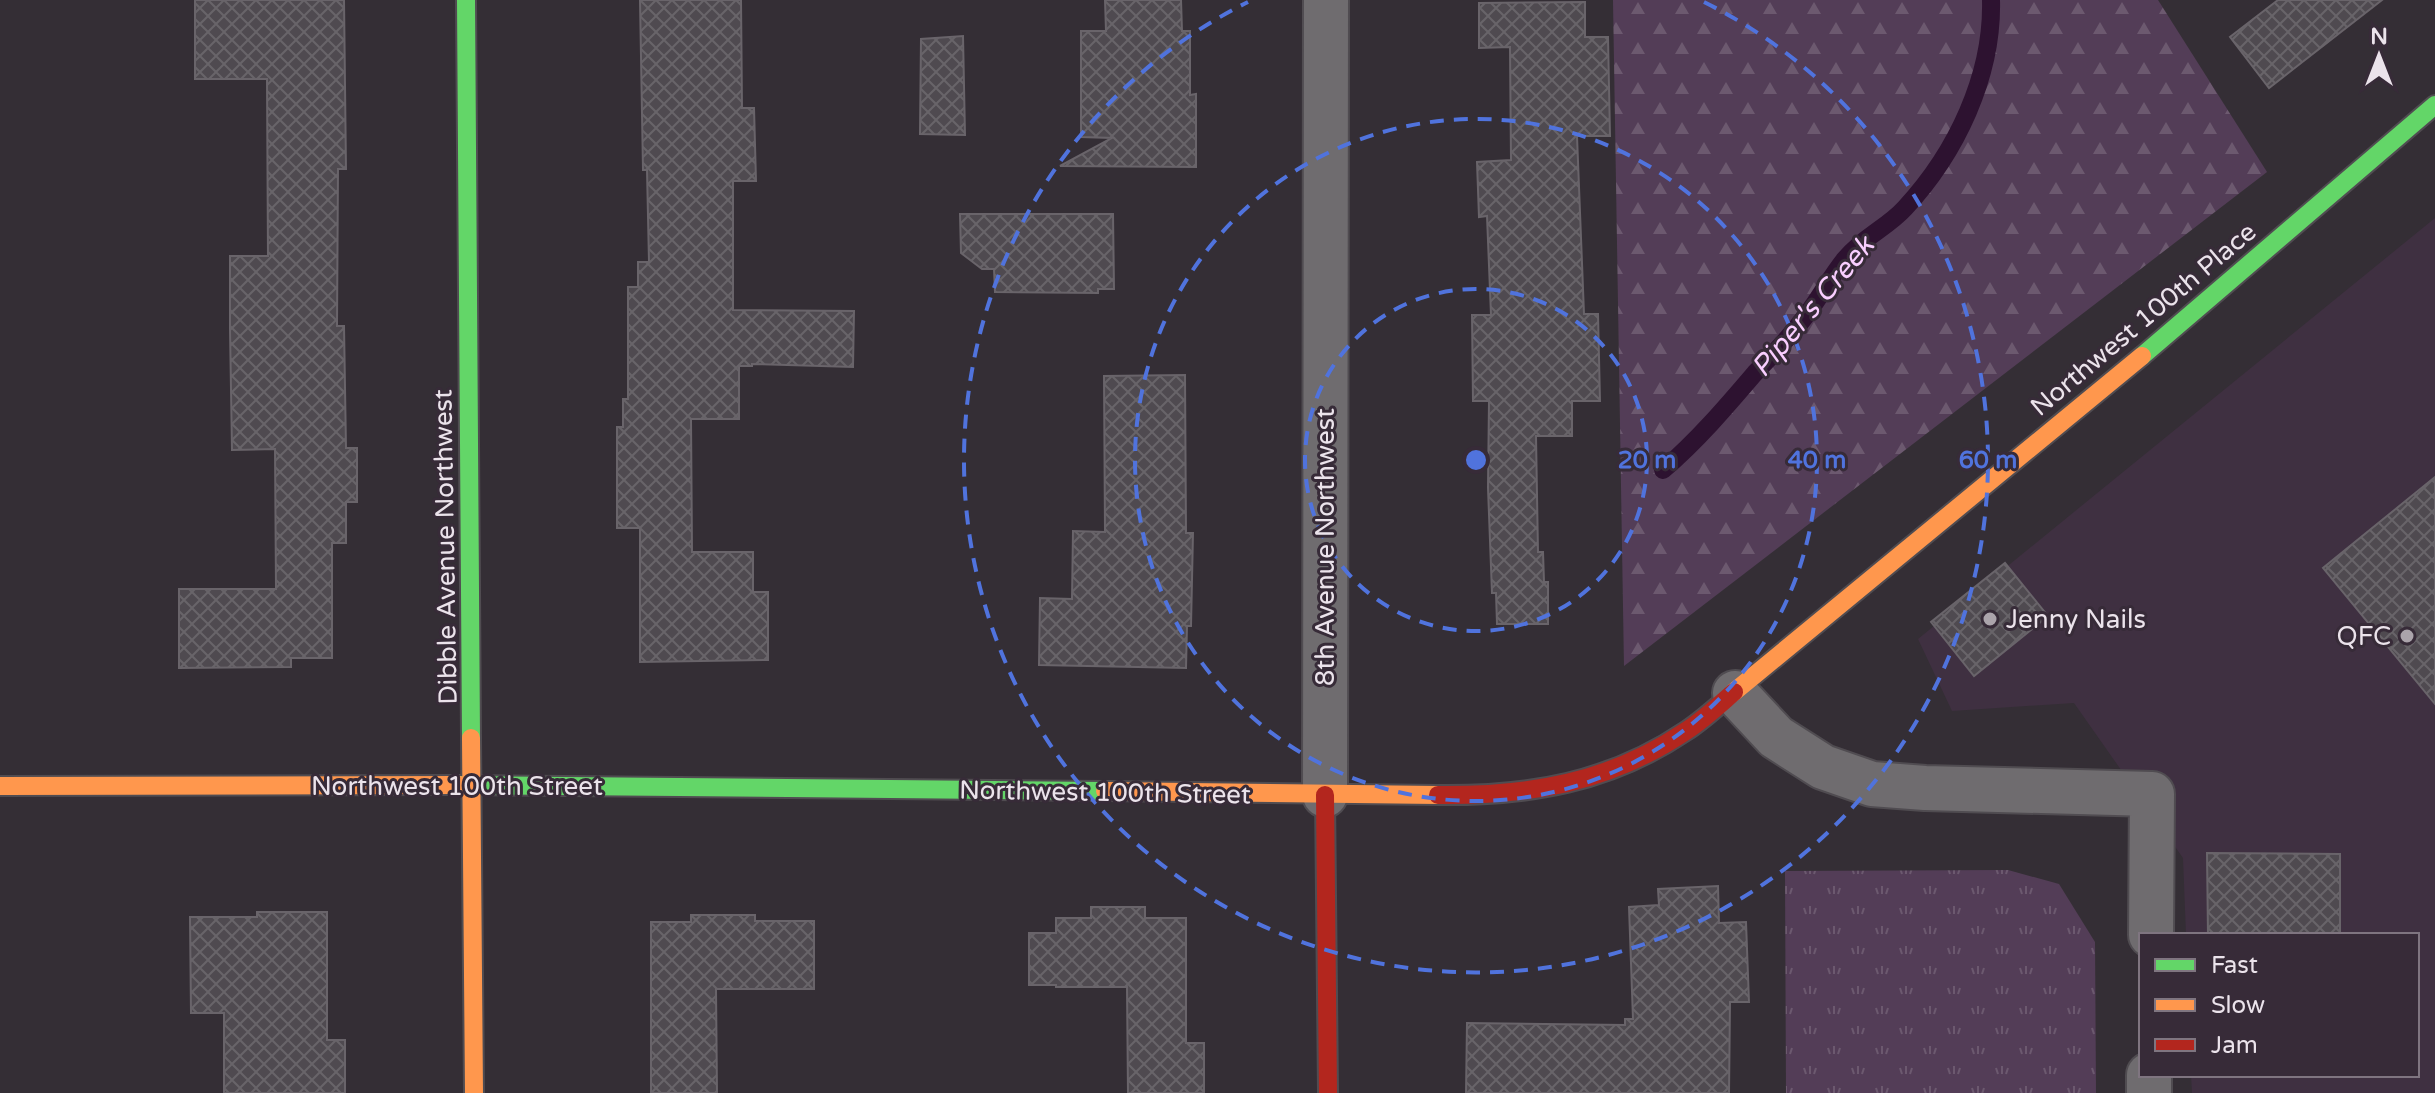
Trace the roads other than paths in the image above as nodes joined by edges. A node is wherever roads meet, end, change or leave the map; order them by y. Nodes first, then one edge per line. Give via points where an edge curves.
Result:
1 (466, 0) edge
2 (1326, 0) edge
3 (2435, 105) edge
4 (1735, 693) junction
5 (473, 785) junction
6 (0, 786) edge
7 (1325, 795) junction
8 (2151, 933) edge
9 (474, 1093) edge
10 (1328, 1093) edge

1 - 5 main road, Dibble Avenue Northwest
2 - 7 street, 8th Avenue Northwest
3 - 4 main road, Northwest 100th Place via 2125,371
4 - 7 main road, Northwest 100th Street via 1675,739 1584,780 1527,792
4 - 8 street via 1776,737 1823,767 1872,784 2152,794
5 - 6 main road, Northwest 100th Street
5 - 7 main road, Northwest 100th Street
5 - 9 main road, Dibble Avenue Northwest
7 - 10 main road, 8th Avenue Northwest

